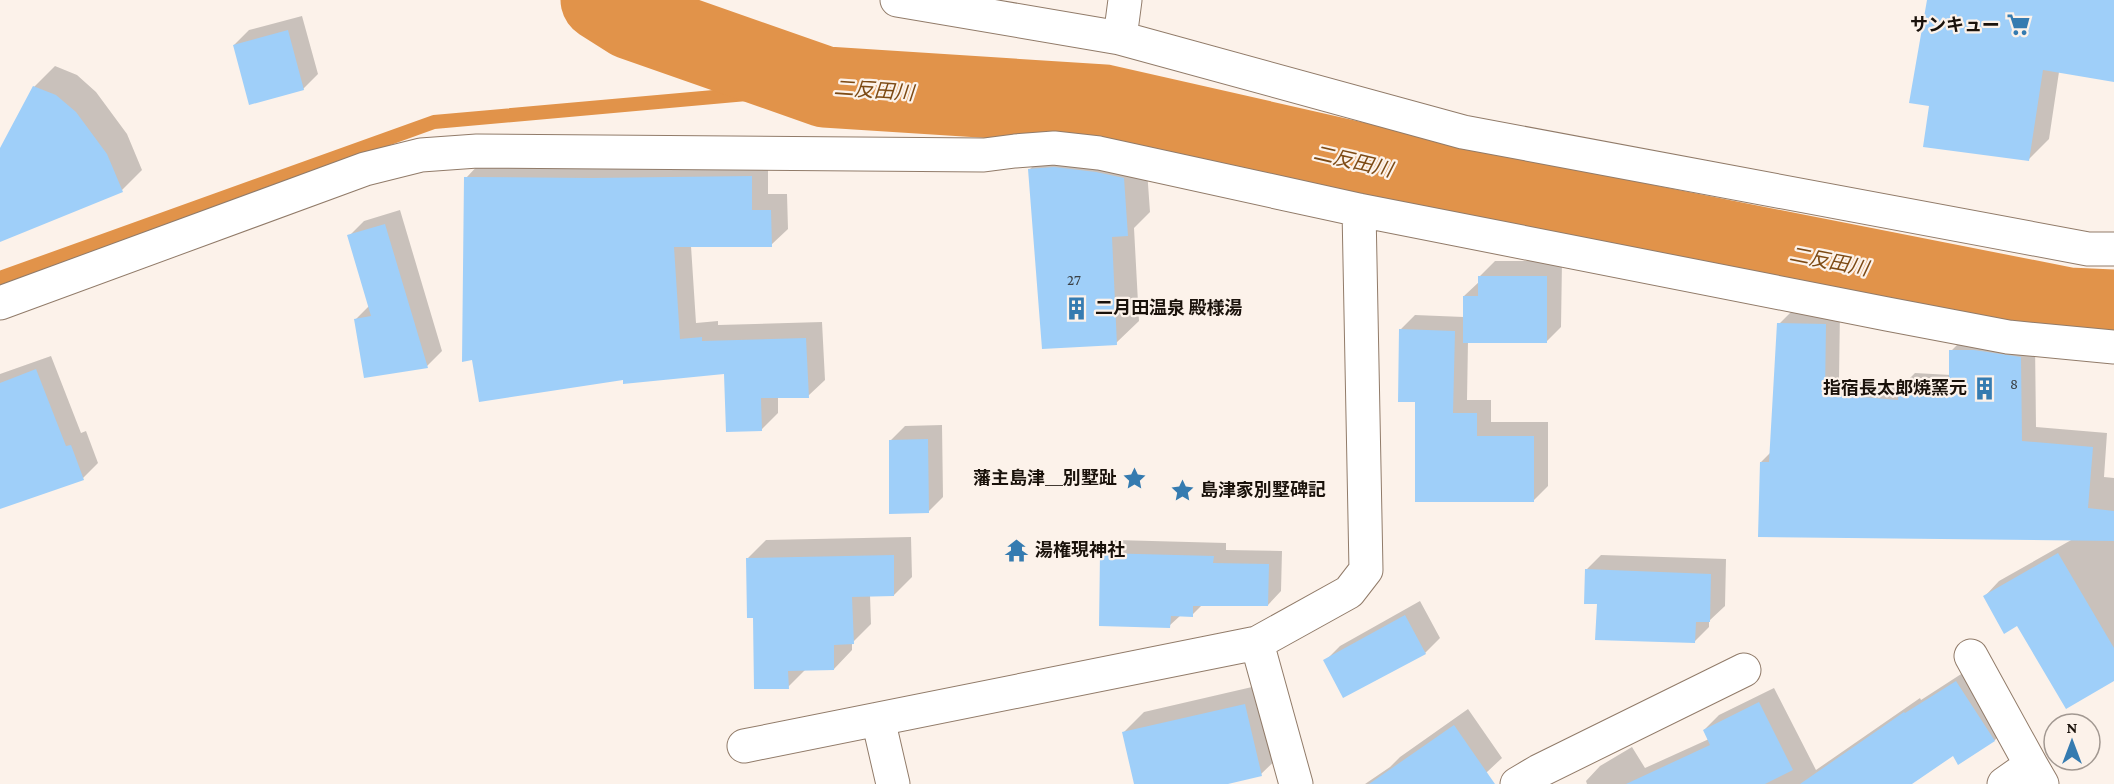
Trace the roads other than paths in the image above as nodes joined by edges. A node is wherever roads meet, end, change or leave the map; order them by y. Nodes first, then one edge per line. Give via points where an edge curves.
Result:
1 (897, 0) edge
2 (1125, 0) edge
3 (1119, 38) junction
4 (1359, 210) junction
5 (2114, 249) edge
6 (0, 303) edge
7 (2114, 347) edge
8 (1257, 643) junction
9 (1971, 656) dead end
10 (1744, 670) dead end
11 (878, 719) junction
12 (744, 746) dead end
13 (2037, 775) edge
14 (893, 784) edge
15 (1296, 784) edge
16 (1517, 784) edge
17 (2004, 784) edge

1 - 3 street
2 - 3 street
3 - 5 street via 1463,132 2088,249
4 - 6 street via 1099,153 1054,148 984,155 477,151 421,155 365,169
4 - 7 street via 2008,337
4 - 8 street via 1366,570 1349,592
8 - 11 street
8 - 15 street
9 - 13 street
10 - 16 street
11 - 12 street
11 - 14 street
13 - 17 street

